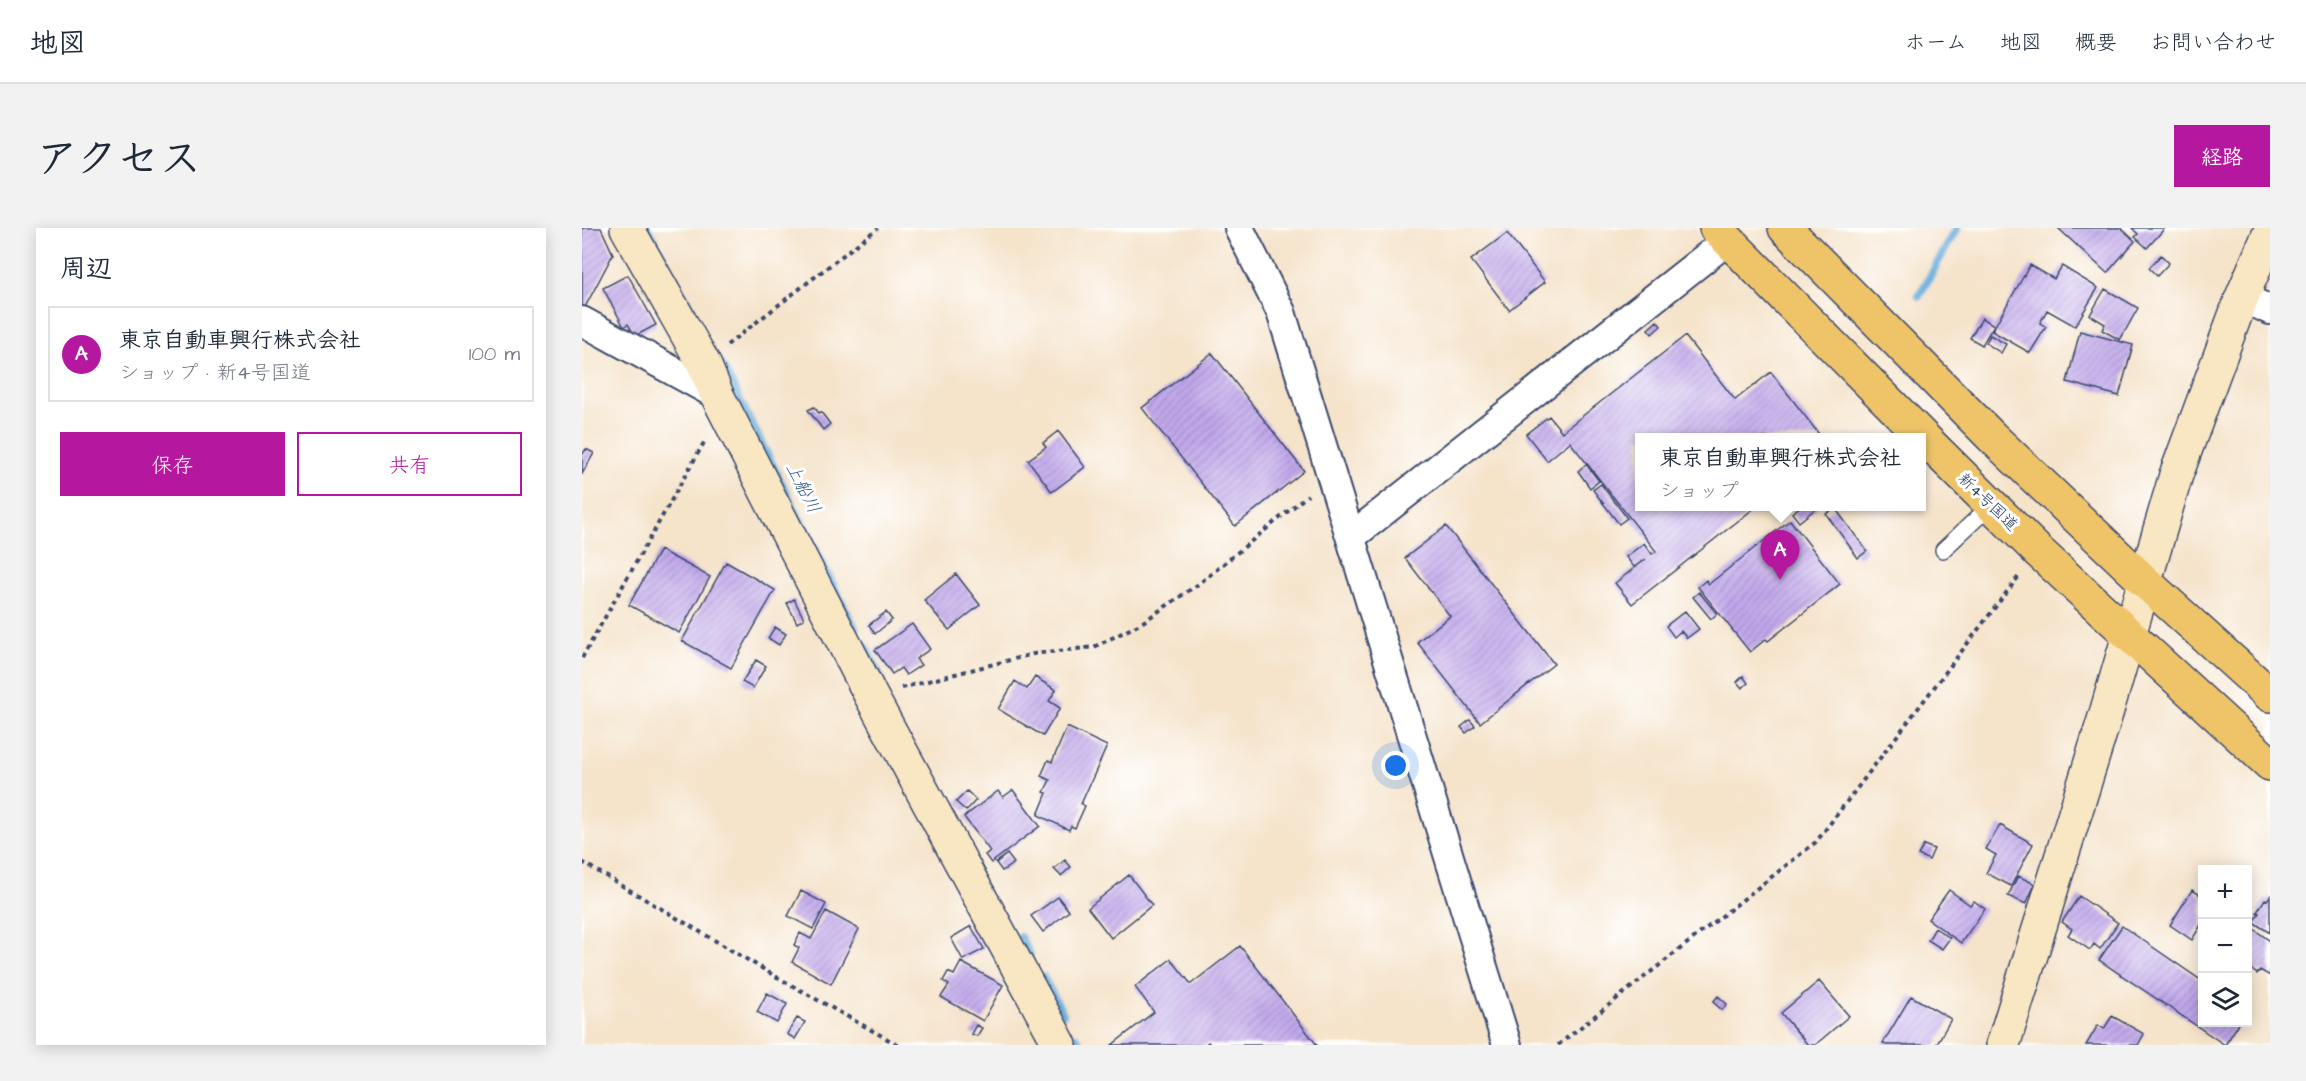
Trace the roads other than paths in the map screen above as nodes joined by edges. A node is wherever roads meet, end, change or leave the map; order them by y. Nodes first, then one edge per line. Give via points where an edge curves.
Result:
1 (627, 228) edge
2 (1239, 228) edge
3 (1785, 228) edge
4 (2270, 232) edge
5 (1722, 234) edge
6 (2256, 303) edge
7 (582, 321) edge
8 (720, 401) junction
9 (1920, 433) edge
10 (1926, 440) edge
11 (1991, 505) junction
12 (1351, 537) junction
13 (1943, 550) dead end
14 (2144, 581) junction
15 (2128, 634) junction
16 (2268, 689) edge
17 (2270, 764) edge
18 (1060, 1045) edge
19 (1507, 1045) edge
20 (2003, 1045) edge

1 - 8 street via 704,364
2 - 12 street via 1281,312
3 - 14 highway via 1931,378
4 - 6 street
5 - 9 highway, 新4号国道
5 - 12 street
6 - 14 street via 2176,476
7 - 8 street
8 - 18 street via 872,696
10 - 11 highway, 新4号国道
11 - 13 lane
11 - 15 highway, 新4号国道
12 - 19 street
14 - 15 street
14 - 16 highway
15 - 17 highway, 新4号国道
15 - 20 street

